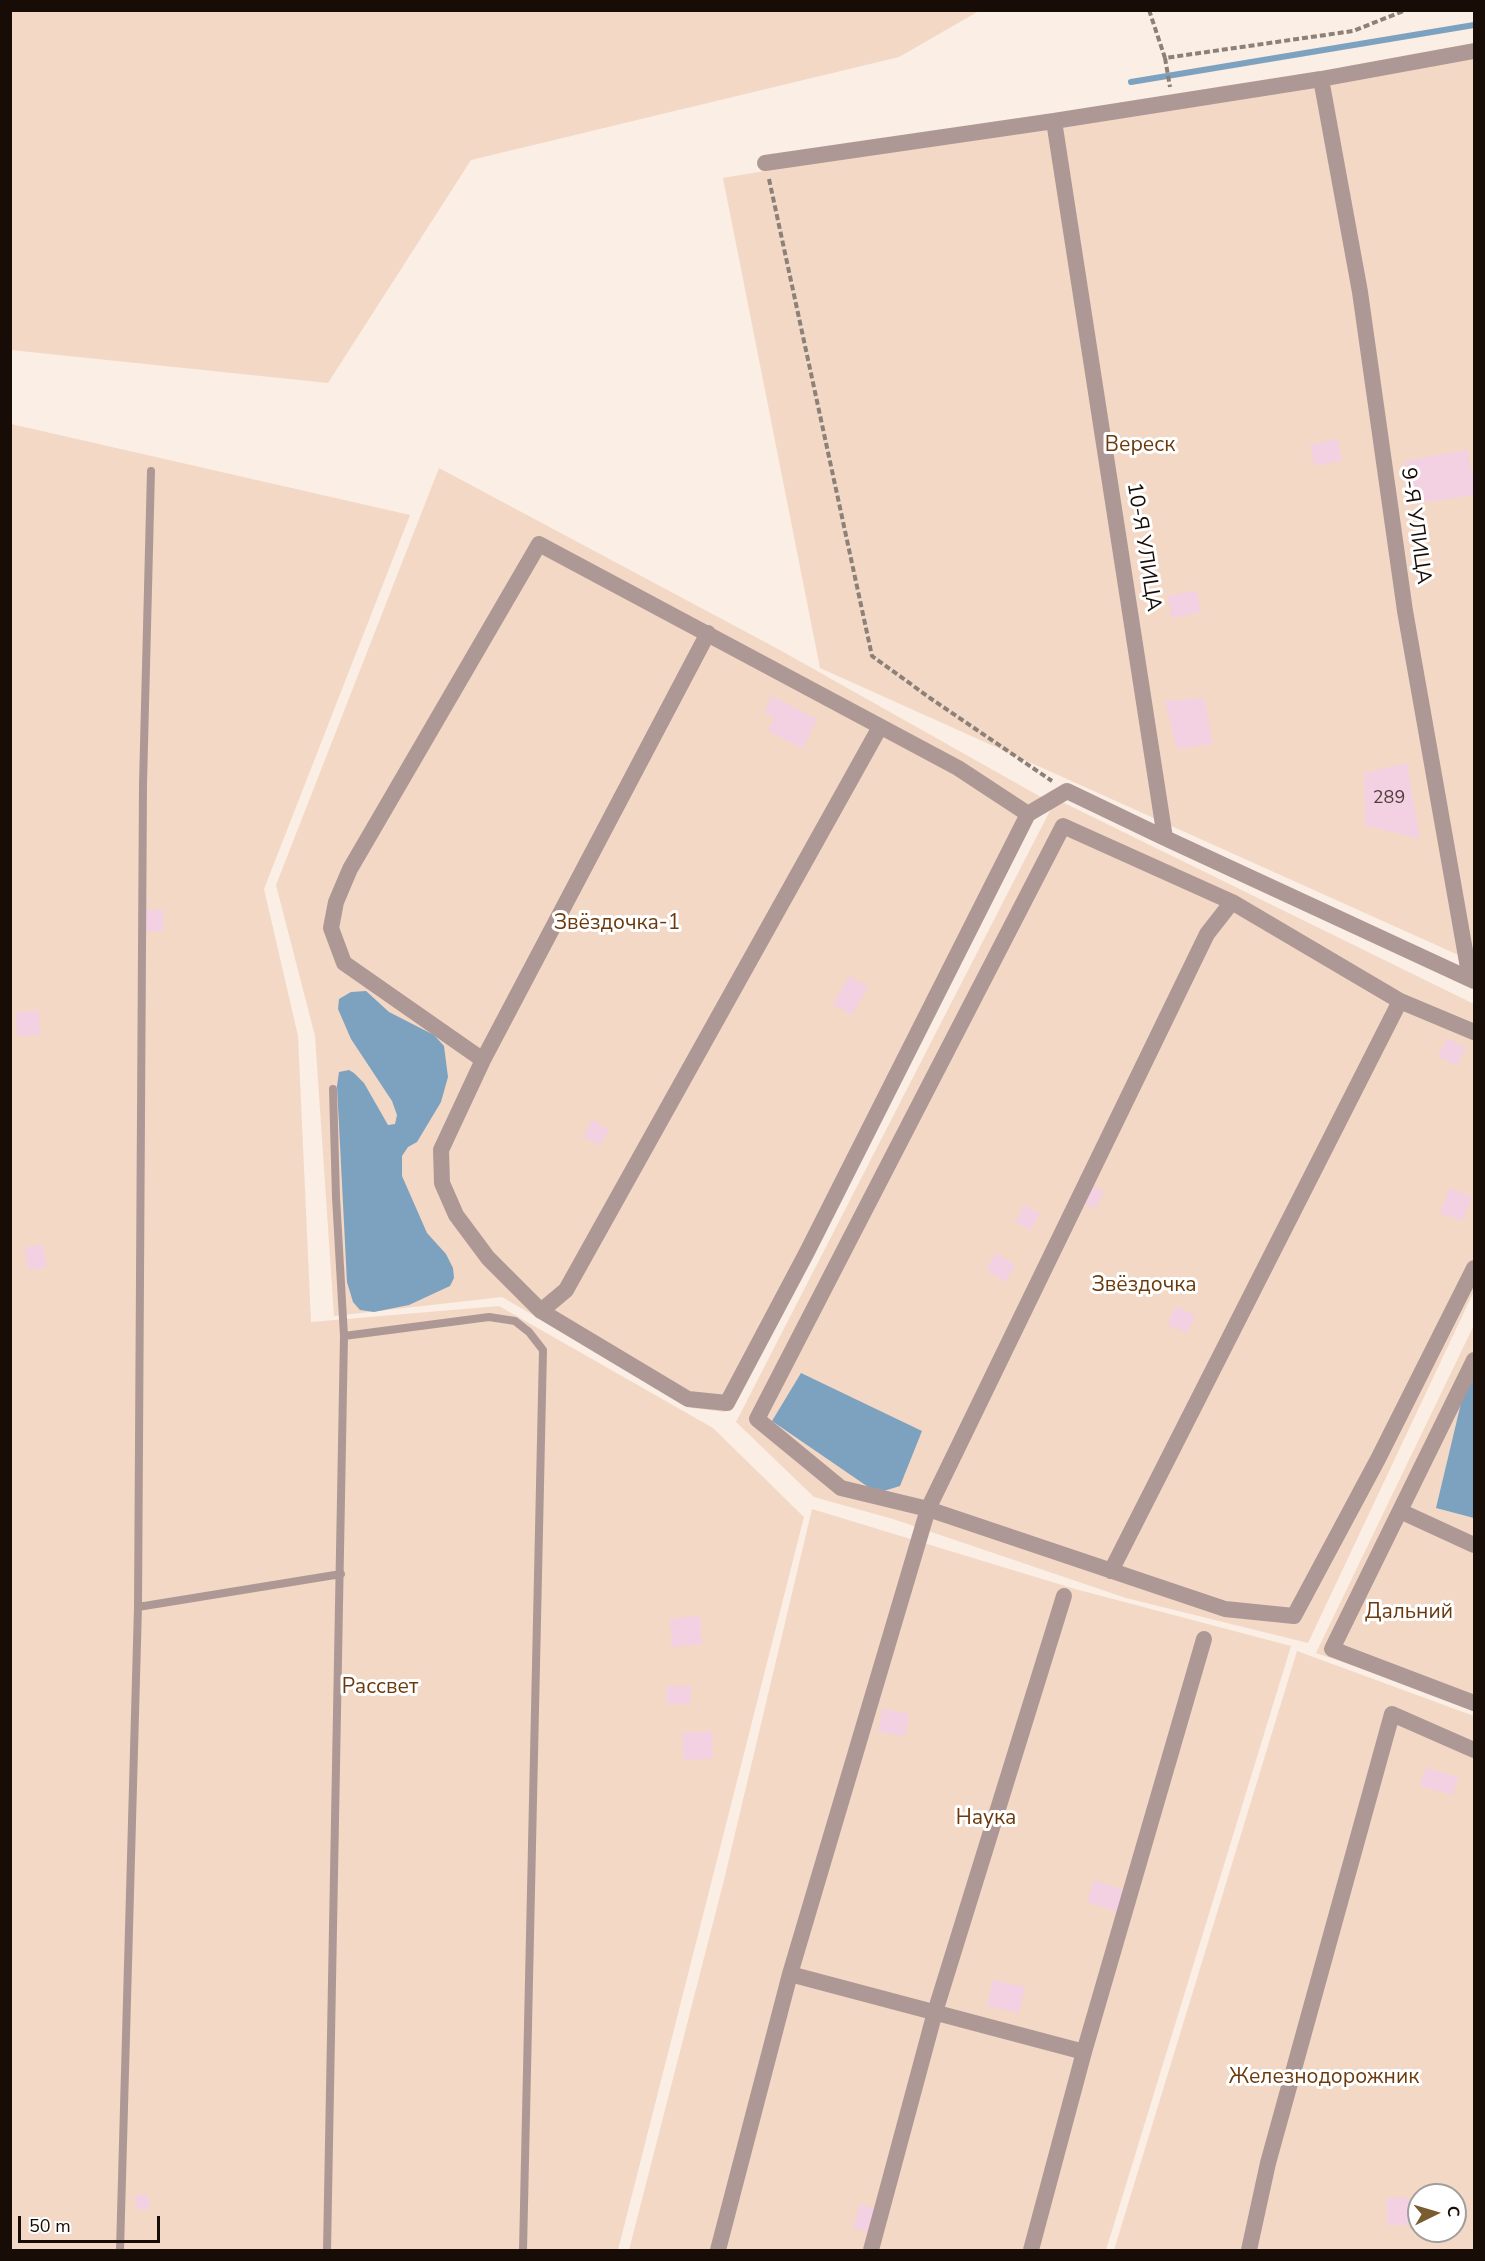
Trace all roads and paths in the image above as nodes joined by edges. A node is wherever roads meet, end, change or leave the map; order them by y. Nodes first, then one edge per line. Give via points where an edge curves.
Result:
1 (1149, 10) edge
2 (1406, 10) edge
3 (1474, 51) edge
4 (1165, 58) junction
5 (1321, 79) junction
6 (1173, 102) junction
7 (1054, 121) junction
8 (765, 163) joint
9 (151, 471) dead end
10 (708, 633) junction
11 (880, 727) junction
12 (1067, 791) junction
13 (1028, 814) junction
14 (1165, 838) junction
15 (1232, 902) junction
16 (1472, 980) edge
17 (1400, 1000) junction
18 (1474, 1032) edge
19 (483, 1060) junction
20 (333, 1089) dead end
21 (1474, 1268) edge
22 (541, 1311) junction
23 (345, 1336) junction
24 (1474, 1360) edge
25 (928, 1509) junction
26 (1400, 1511) junction
27 (1474, 1545) edge
28 (1111, 1571) junction
29 (341, 1574) junction
30 (1064, 1596) dead end
31 (138, 1607) junction
32 (1204, 1639) dead end
33 (1474, 1703) edge
34 (1474, 1750) edge
35 (789, 1974) junction
36 (935, 2012) junction
37 (1084, 2052) junction
38 (120, 2250) edge
39 (327, 2250) edge
40 (523, 2250) edge
41 (718, 2250) edge
42 (871, 2250) edge
43 (1031, 2250) edge
44 (1249, 2250) edge

1 - 4 path
2 - 4 path via 1353,31
3 - 5 street
4 - 6 path
5 - 6 street
5 - 16 street, 9-Я УЛИЦА via 1360,292 1405,611
6 - 7 street
7 - 8 street
7 - 14 street, 10-Я УЛИЦА
8 - 12 path via 872,656
9 - 31 lane via 142,784
10 - 11 street
10 - 19 street
10 - 19 street via 539,544 350,869 336,902 331,928 345,963
11 - 13 street via 958,768
11 - 22 street via 566,1290
12 - 13 street
12 - 14 street
13 - 22 street via 727,1403 688,1399
14 - 16 street
15 - 17 street
15 - 25 street via 1207,934
15 - 25 street via 1063,826 757,1419 841,1488
17 - 18 street
17 - 28 street
19 - 22 street via 441,1150 442,1183 456,1215 488,1258
20 - 23 lane
21 - 28 street via 1294,1616 1225,1609
23 - 29 lane
23 - 40 lane via 489,1317 515,1321 543,1350
24 - 26 street
25 - 28 street
25 - 35 street
26 - 27 street
26 - 33 street via 1332,1649
29 - 31 lane
29 - 39 lane
30 - 36 street
31 - 38 lane
32 - 37 street
34 - 44 street via 1392,1714 1268,2163
35 - 36 street
35 - 41 street
36 - 37 street
36 - 42 street
37 - 43 street

